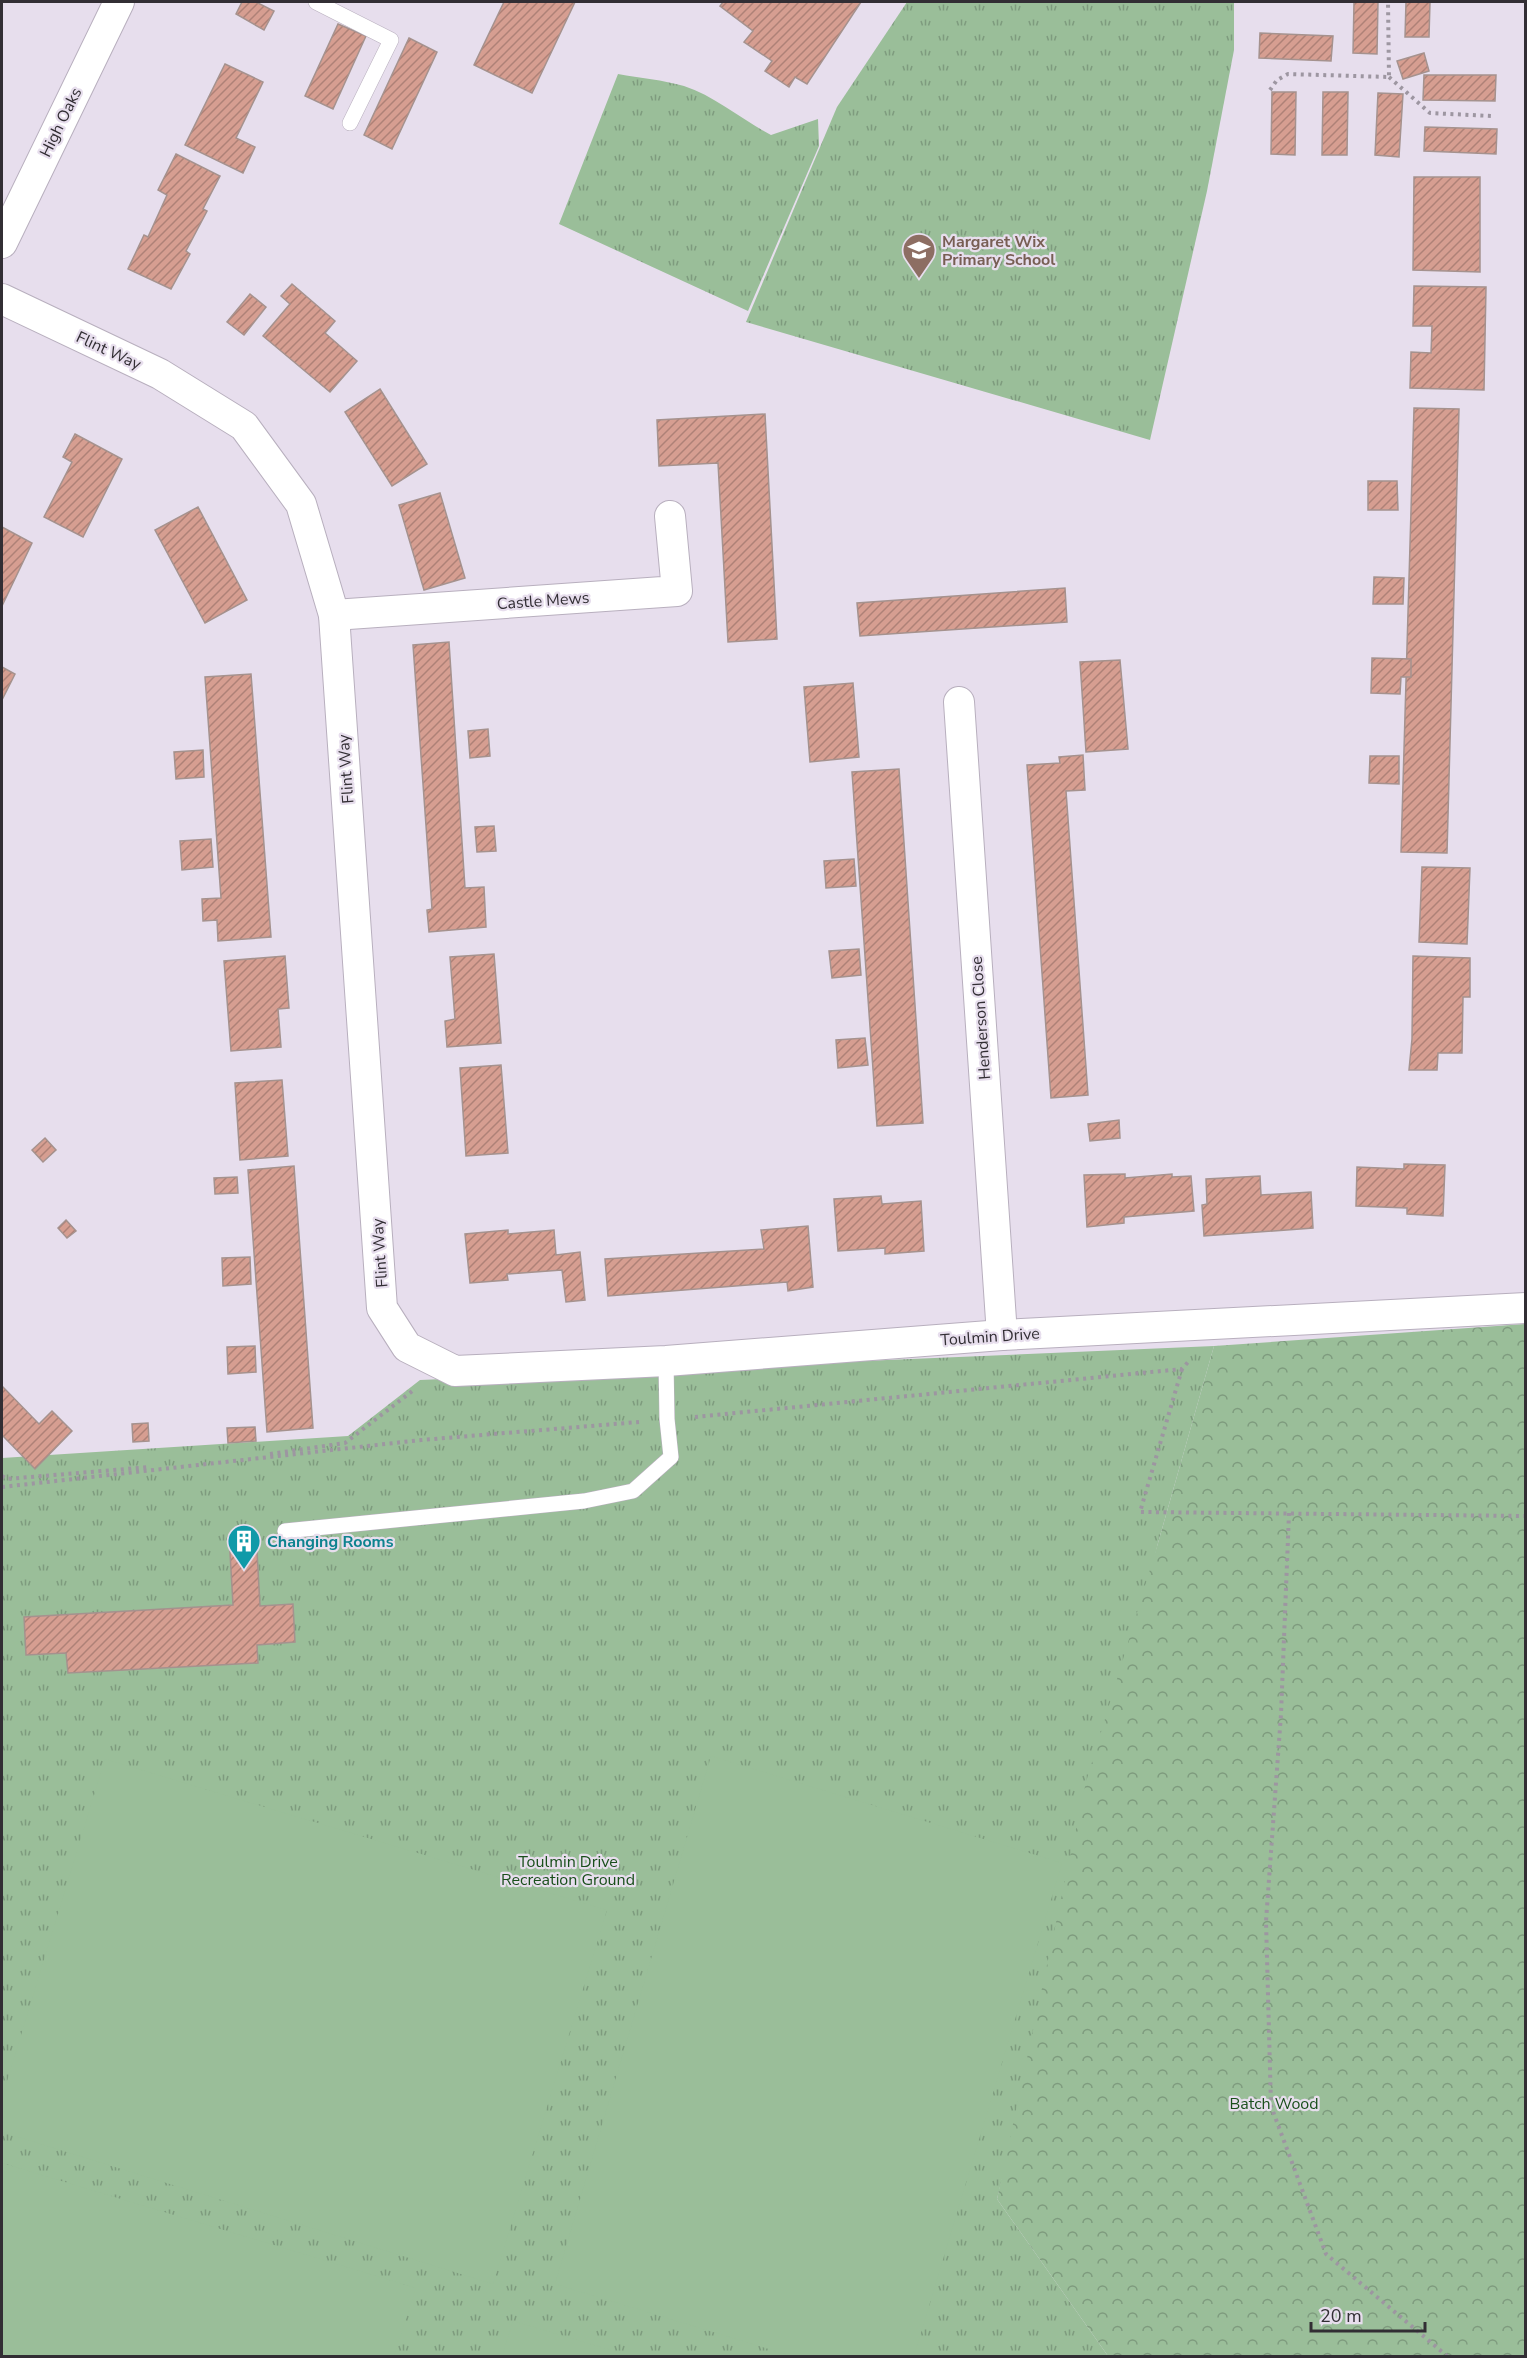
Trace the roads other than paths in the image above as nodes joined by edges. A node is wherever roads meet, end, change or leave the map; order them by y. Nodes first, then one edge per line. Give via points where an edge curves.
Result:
1 (119, 2) edge
2 (316, 2) edge
3 (350, 123) dead end
4 (2, 243) edge
5 (2, 299) edge
6 (670, 516) dead end
7 (334, 615) junction
8 (959, 702) dead end
9 (1526, 1308) edge
10 (1002, 1335) junction
11 (666, 1361) junction
12 (450, 1369) joint
13 (285, 1531) dead end

1 - 4 street, High Oaks
2 - 3 lane via 391,40
5 - 7 street, Flint Way via 160,374 244,426 302,504
6 - 7 street, Castle Mews via 677,591
7 - 12 street, Flint Way via 382,1308 407,1347
8 - 10 street, Henderson Close
9 - 10 street, Toulmin Drive
10 - 11 street, Toulmin Drive
11 - 12 street, Toulmin Drive
11 - 13 lane via 671,1457 633,1491 584,1501

